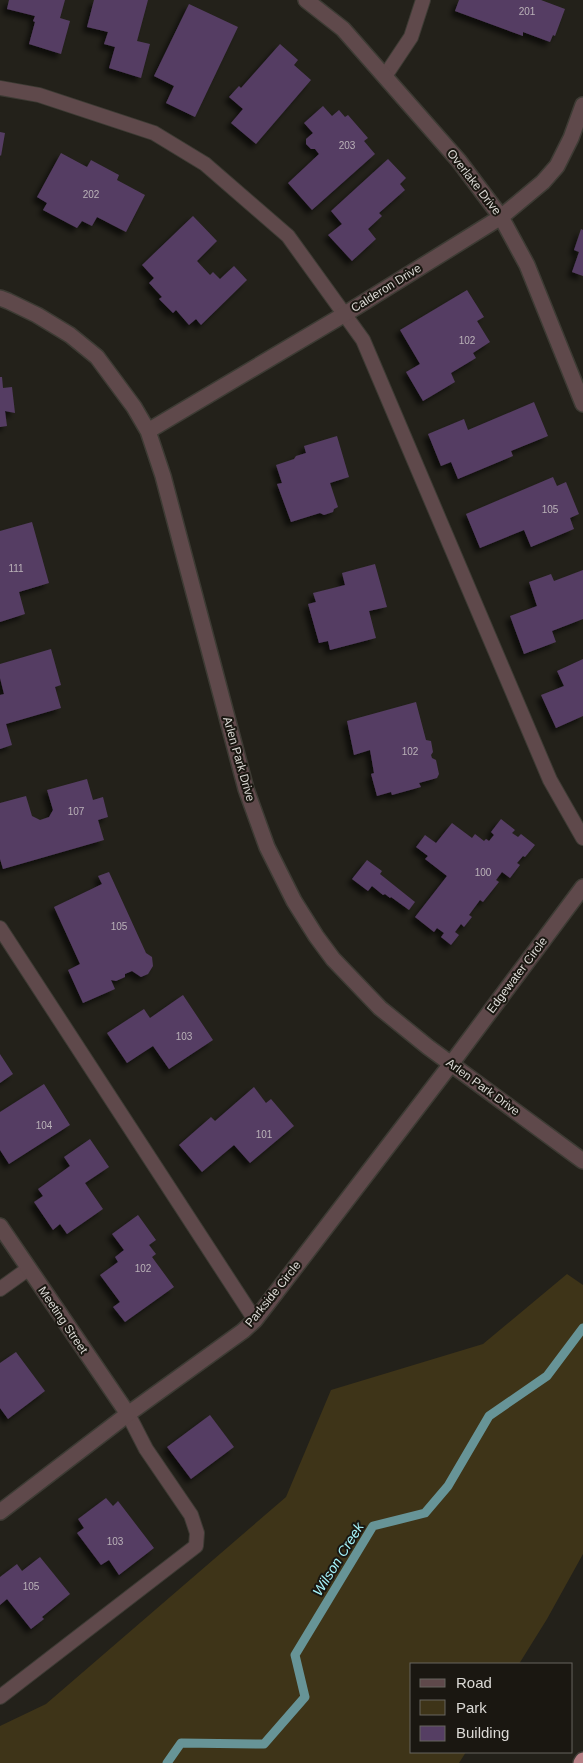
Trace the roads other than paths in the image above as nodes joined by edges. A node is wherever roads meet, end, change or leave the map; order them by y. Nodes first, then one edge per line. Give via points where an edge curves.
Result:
1 (306, 0) edge
2 (423, 0) edge
3 (385, 76) junction
4 (0, 88) edge
5 (583, 105) edge
6 (501, 217) junction
7 (0, 298) edge
8 (345, 314) junction
9 (582, 398) edge
10 (148, 431) junction
11 (583, 838) edge
12 (583, 887) edge
13 (0, 928) edge
14 (451, 1064) junction
15 (583, 1161) edge
16 (0, 1226) edge
17 (28, 1269) junction
18 (0, 1289) edge
19 (255, 1320) junction
20 (128, 1414) junction
21 (0, 1512) edge
22 (0, 1697) edge

1 - 3 street, Overlake Drive via 343,29
2 - 3 lane via 411,37
3 - 6 street, Overlake Drive via 459,160
4 - 8 lane via 39,95 154,133 205,164 288,236
5 - 6 street, Calderon Drive via 558,166
6 - 8 street, Calderon Drive
6 - 9 street, Overlake Drive via 527,265
7 - 10 street, Arlen Park Drive via 36,315 97,357
8 - 10 street, Calderon Drive
8 - 11 lane via 363,340 550,780
10 - 14 street, Arlen Park Drive via 246,789 267,846 294,901 333,959 380,1008
12 - 14 street, Edgewater Circle
13 - 19 lane
14 - 15 street, Arlen Park Drive
14 - 19 street, Parkside Circle
16 - 17 street, Meeting Street
17 - 18 lane
17 - 20 street, Meeting Street
19 - 20 street, Parkside Circle
20 - 21 street, Parkside Circle
20 - 22 lane via 146,1449 191,1515 197,1533 196,1546

